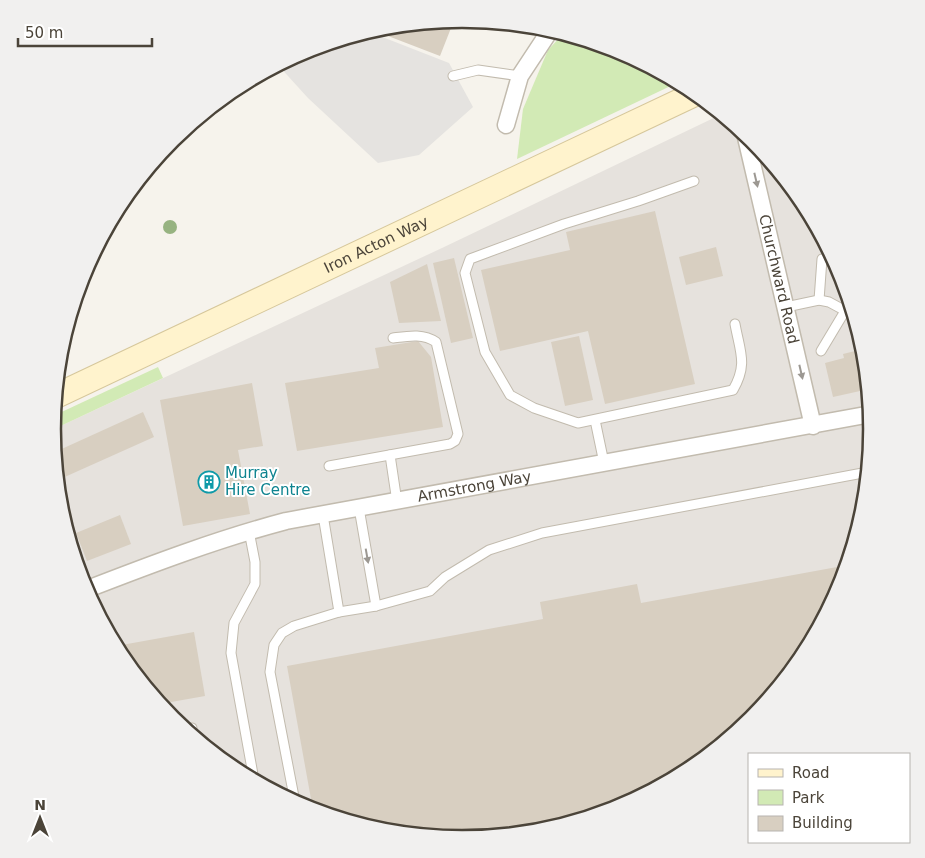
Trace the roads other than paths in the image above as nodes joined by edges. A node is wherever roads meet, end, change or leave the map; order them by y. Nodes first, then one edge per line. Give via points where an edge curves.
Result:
1 (546, 36) edge
2 (453, 76) dead end
3 (520, 76) junction
4 (689, 97) edge
5 (506, 125) dead end
6 (749, 148) edge
7 (694, 181) dead end
8 (822, 260) dead end
9 (819, 300) junction
10 (786, 307) junction
11 (845, 311) joint
12 (735, 324) dead end
13 (392, 338) dead end
14 (821, 351) dead end
15 (63, 393) edge
16 (863, 416) edge
17 (595, 420) junction
18 (813, 426) junction
19 (390, 455) junction
20 (604, 463) junction
21 (329, 466) dead end
22 (862, 473) edge
23 (397, 502) junction
24 (359, 508) junction
25 (323, 515) junction
26 (249, 531) junction
27 (94, 587) edge
28 (376, 606) junction
29 (339, 612) junction
30 (252, 771) edge
31 (293, 793) edge

1 - 3 street
2 - 3 lane via 478,70
3 - 5 street
4 - 15 main road, Iron Acton Way
6 -> 10 street, Churchward Road
7 - 17 lane via 564,224 470,260 465,273 485,352 510,395 534,408 578,423
8 - 9 lane
9 - 10 lane
9 - 11 lane
10 -> 18 street, Churchward Road
11 - 14 lane
12 - 17 lane via 743,366 734,390
13 - 19 lane via 412,335 429,337 436,342 458,434 450,444
16 - 18 street, Armstrong Way
17 - 20 lane
18 - 20 street, Armstrong Way
19 - 21 lane
19 - 23 lane
20 - 23 street, Armstrong Way
22 - 28 lane via 542,533 489,550 445,577 430,591
23 - 24 street, Armstrong Way
24 - 25 street, Armstrong Way
24 -> 28 lane
25 - 26 street, Armstrong Way
25 - 29 lane
26 - 27 street, Armstrong Way
26 - 30 lane via 255,584 234,623 231,653
28 - 29 lane
29 - 31 lane via 294,626 282,633 274,645 270,672

